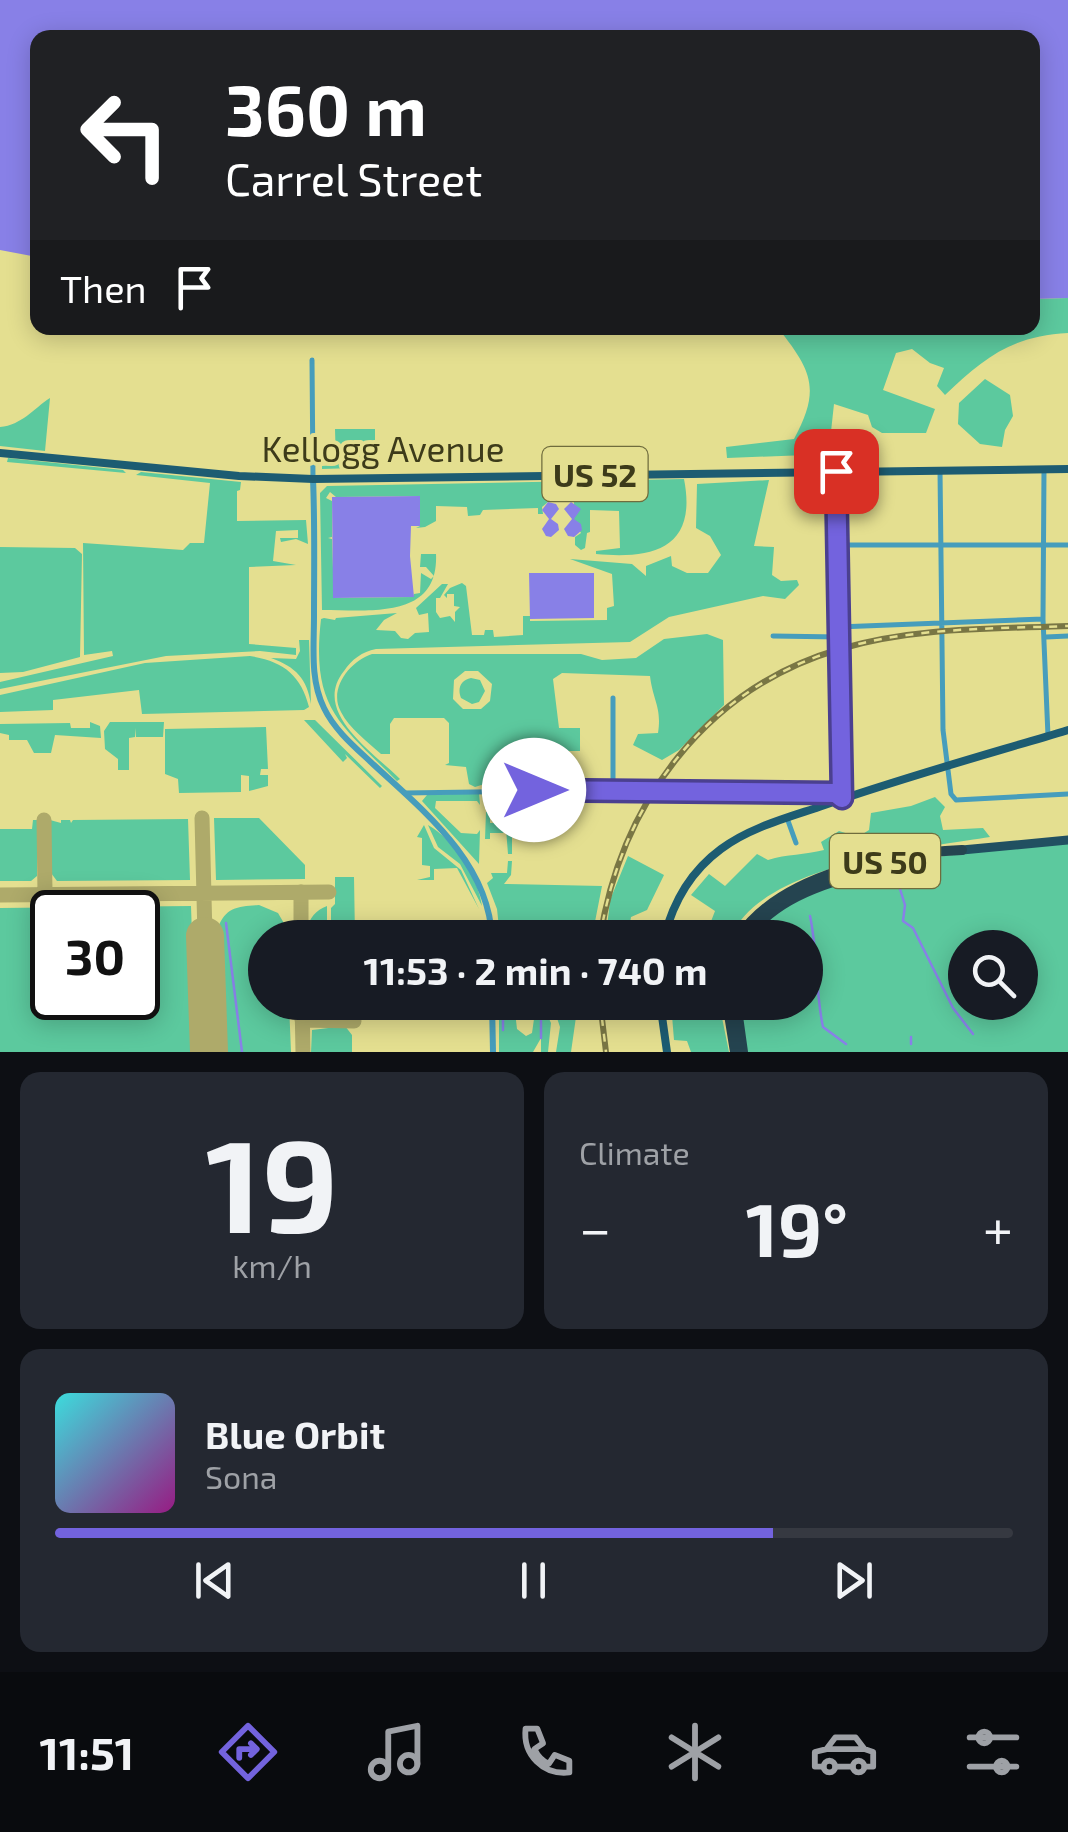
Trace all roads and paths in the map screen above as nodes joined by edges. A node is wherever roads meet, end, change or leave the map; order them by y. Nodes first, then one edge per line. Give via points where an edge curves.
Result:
1 (312, 360) dead end
2 (0, 453) edge
3 (1044, 469) junction
4 (1068, 469) edge
5 (940, 470) junction
6 (836, 471) junction
7 (312, 478) junction
8 (837, 545) junction
9 (1068, 545) edge
10 (940, 546) junction
11 (1044, 546) junction
12 (1044, 619) junction
13 (940, 623) junction
14 (838, 626) junction
15 (773, 636) dead end
16 (1046, 636) junction
17 (1068, 636) edge
18 (839, 637) junction
19 (613, 698) dead end
20 (1068, 730) edge
21 (1048, 736) junction
22 (946, 766) junction
23 (613, 790) junction
24 (404, 793) junction
25 (1068, 794) edge
26 (842, 798) junction
27 (787, 818) junction
28 (1068, 840) edge
29 (796, 843) dead end
30 (962, 850) junction
31 (489, 920) edge
32 (671, 920) edge
33 (751, 920) edge
34 (763, 920) edge
35 (492, 1020) edge
36 (663, 1020) edge
37 (730, 1020) edge
38 (739, 1020) edge
39 (493, 1052) edge
40 (667, 1052) edge
41 (735, 1052) edge
42 (744, 1052) edge

1 - 7 street
2 - 7 main road, Kellogg Avenue / US 52
3 - 4 main road, Kellogg Avenue / US 52
3 - 5 main road, Kellogg Avenue / US 52
3 - 11 street
5 - 6 main road, Kellogg Avenue / US 52
5 - 10 street
6 - 7 main road, Kellogg Avenue / US 52
6 - 8 street
7 - 24 street via 318,692 342,733
8 - 10 street
8 - 14 street
9 - 11 street
10 - 11 street
10 - 13 street
11 - 12 street
12 - 13 street
12 - 16 street
13 - 14 street
13 - 22 street
14 - 18 street
15 - 18 street
16 - 17 street
16 - 21 street
18 - 26 street
19 - 23 street
20 - 21 main road
21 - 22 main road
22 - 25 street via 956,800
22 - 26 main road
23 - 24 street
23 - 26 street
24 - 31 street via 474,872
26 - 27 main road
27 - 29 street
27 - 32 main road via 744,834 710,858 684,889
28 - 30 highway, US 50
30 - 33 highway, US 50 via 898,858 811,882
30 - 34 highway, US 50 via 854,876 793,898
35 - 39 street
36 - 40 main road
37 - 41 highway
38 - 42 highway

